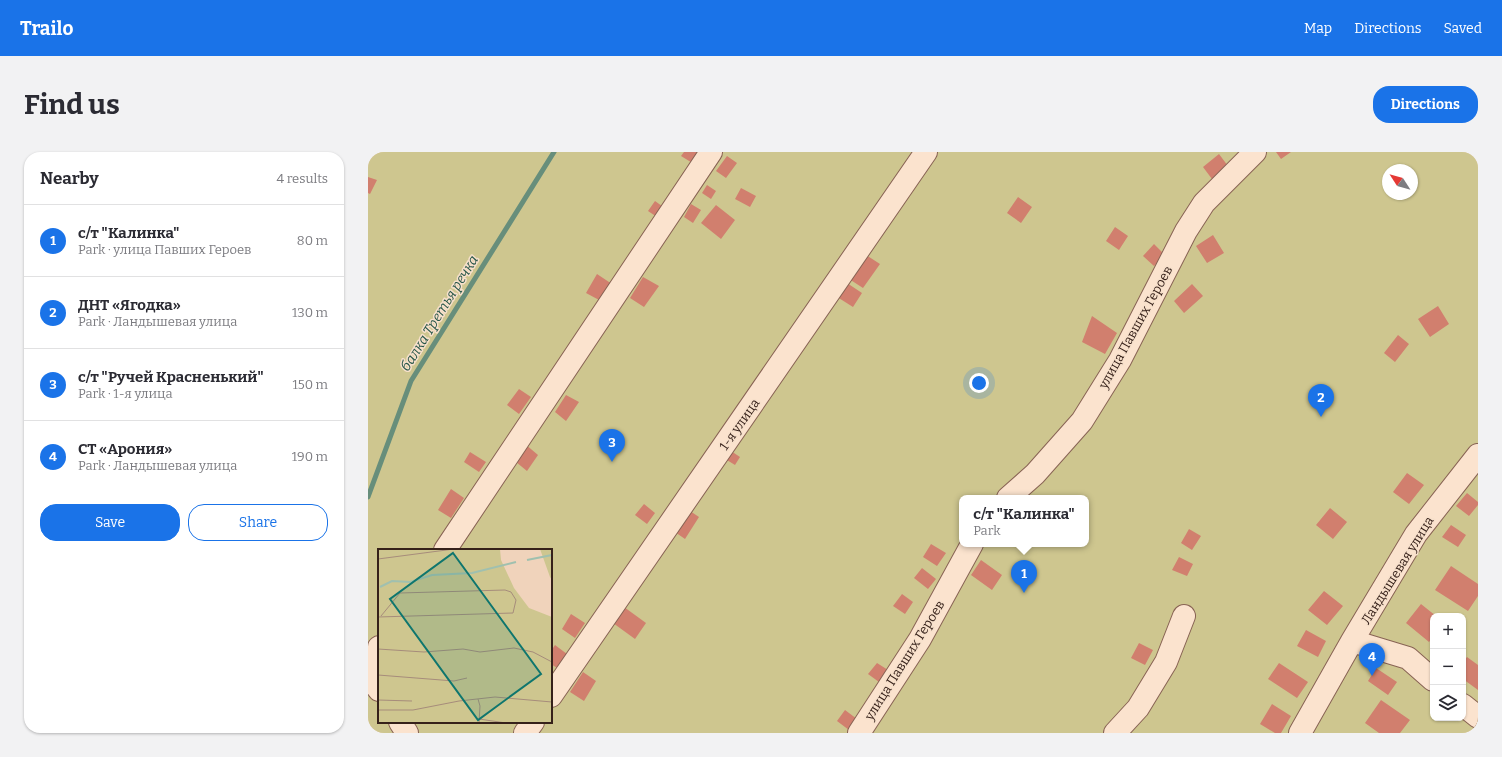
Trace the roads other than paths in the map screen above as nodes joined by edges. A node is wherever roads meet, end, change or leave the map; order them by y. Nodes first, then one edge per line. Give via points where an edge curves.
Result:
1 (711, 152) edge
2 (926, 152) edge
3 (1255, 152) edge
4 (1478, 455) edge
5 (1011, 495) edge
6 (970, 547) edge
7 (446, 549) edge
8 (1184, 616) dead end
9 (1352, 641) junction
10 (378, 660) edge
11 (1430, 677) edge
12 (378, 689) edge
13 (552, 695) edge
14 (1466, 707) edge
15 (1478, 717) edge
16 (401, 723) edge
17 (532, 723) edge
18 (407, 733) edge
19 (526, 733) edge
20 (859, 733) edge
21 (1115, 733) edge
22 (1300, 733) edge

1 - 7 street
2 - 13 street, 1-я улица
3 - 5 street, улица Павших Героев via 1204,203 1186,231 1120,360 1082,421 1035,474
4 - 9 street, Ландышевая улица via 1416,534
6 - 20 street, улица Павших Героев via 920,639
8 - 21 street via 1166,662 1138,708
9 - 11 street via 1408,658
9 - 22 street, Ландышевая улица
10 - 12 street
14 - 15 street
16 - 18 street
17 - 19 street

